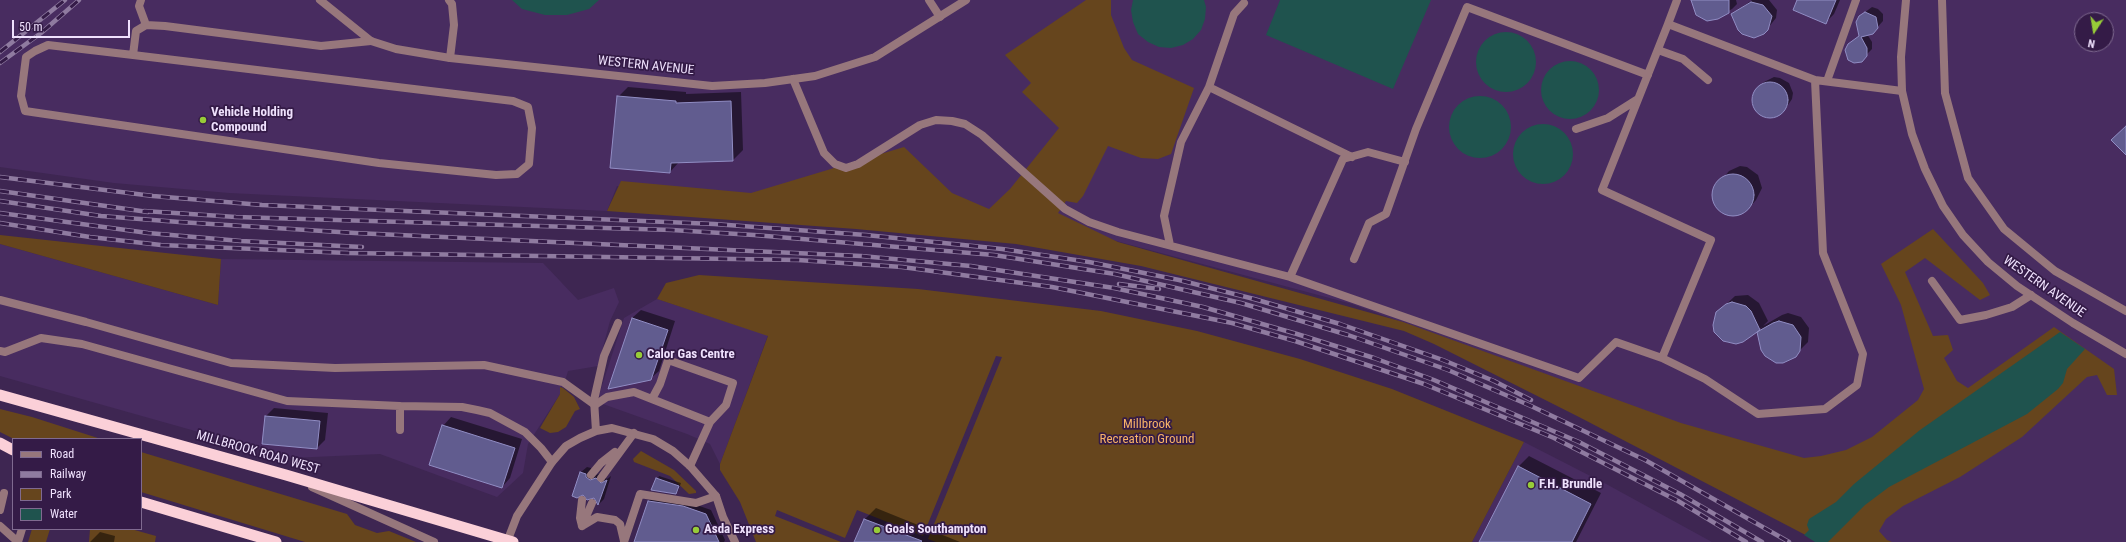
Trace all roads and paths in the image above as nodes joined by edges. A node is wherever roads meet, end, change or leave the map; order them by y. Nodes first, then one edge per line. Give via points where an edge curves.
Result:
1 (141, 0) edge
2 (320, 0) edge
3 (449, 0) edge
4 (929, 0) edge
5 (966, 0) edge
6 (1677, 0) edge
7 (1856, 0) edge
8 (1906, 0) edge
9 (1942, 0) edge
10 (1244, 3) dead end
11 (1469, 3) edge
12 (940, 17) junction
13 (1668, 24) junction
14 (146, 26) junction
15 (371, 41) junction
16 (1658, 50) junction
17 (133, 55) junction
18 (450, 58) junction
19 (1648, 75) junction
20 (793, 79) junction
21 (1708, 80) dead end
22 (1815, 80) junction
23 (1827, 81) junction
24 (1209, 87) junction
25 (1902, 91) junction
26 (1638, 98) junction
27 (1576, 129) dead end
28 (1352, 157) junction
29 (1405, 162) junction
30 (1170, 245) junction
31 (1354, 259) dead end
32 (1290, 277) junction
33 (1932, 281) dead end
34 (2031, 295) junction
35 (0, 300) edge
36 (2126, 312) edge
37 (618, 323) dead end
38 (0, 351) edge
39 (2126, 354) edge
40 (1662, 358) junction
41 (0, 395) edge
42 (652, 399) junction
43 (595, 405) junction
44 (400, 406) junction
45 (710, 422) junction
46 (400, 430) dead end
47 (596, 431) junction
48 (634, 433) junction
49 (0, 443) edge
50 (623, 447) junction
51 (12, 449) edge
52 (552, 462) junction
53 (690, 466) junction
54 (286, 475) junction
55 (591, 475) dead end
56 (601, 478) dead end
57 (4, 493) dead end
58 (716, 496) junction
59 (582, 500) dead end
60 (142, 502) edge
61 (592, 503) dead end
62 (0, 510) edge
63 (0, 526) edge
64 (582, 526) junction
65 (22, 530) edge
66 (18, 542) edge
67 (276, 542) edge
68 (434, 542) edge
69 (509, 542) edge
70 (624, 542) edge
71 (735, 542) edge

1 - 14 street via 139,6
2 - 15 street, WESTERN AVENUE
3 - 18 street via 452,4 454,25
4 - 12 street
5 - 12 street, WESTERN AVENUE
6 - 13 street
7 - 23 street
8 - 25 street, WESTERN AVENUE via 1901,58
9 - 36 street via 1945,92 1968,178 2004,229 2055,271
10 - 24 street via 1234,14
11 - 19 street
11 - 29 street
12 - 20 street, WESTERN AVENUE via 875,57 815,76
13 - 16 street
13 - 22 street
14 - 15 street via 165,26 321,46
14 - 17 street via 136,31
15 - 18 street, WESTERN AVENUE via 396,50
16 - 19 street
16 - 21 street via 1683,59
17 - 17 street via 514,101 528,107 532,128 528,164 517,174 496,175 379,163 25,111 21,96 26,57 36,51 48,45
18 - 20 street, WESTERN AVENUE via 712,86 765,84
19 - 26 street
20 - 30 street via 824,153 835,164 846,168 858,164 920,124 936,120 965,124 982,135 1065,209 1104,228
22 - 23 street
22 - 40 street via 1823,253 1863,354 1857,385 1825,409 1758,414 1705,379
23 - 25 street
24 - 28 street
24 - 30 street via 1181,142 1164,216
25 - 34 street, WESTERN AVENUE via 1912,134 1943,206 1963,235 1988,262
26 - 27 street via 1608,118
26 - 40 street via 1602,190 1711,240
28 - 29 street via 1368,152
28 - 32 street via 1343,159
29 - 31 street via 1386,214 1370,223
30 - 32 street
32 - 40 street via 1579,378 1616,342
33 - 34 street via 1960,320 2012,306
34 - 39 street, WESTERN AVENUE
35 - 43 street via 231,363 335,368 484,365 563,382
37 - 43 street via 604,356
38 - 44 street via 5,352 42,338 82,344 287,401
41 - 54 highway, MILLBROOK ROAD WEST
42 - 43 street via 634,392 606,397
42 - 45 street
42 - 45 street via 668,360 733,383 726,405
43 - 47 street
44 - 46 street
44 - 52 street via 462,407 490,413 525,432
45 - 53 street
47 - 48 street via 612,428
47 - 52 street via 566,446
48 - 50 street
48 - 53 street via 653,439 673,451
49 - 51 highway
50 - 55 street via 601,463
50 - 56 street
52 - 69 street via 520,510
53 - 58 street
54 - 68 street
54 - 69 highway, MILLBROOK ROAD WEST
57 - 62 street
58 - 70 street via 696,503 640,494
58 - 71 street
59 - 64 street
60 - 67 highway
61 - 64 street
63 - 66 street
64 - 70 street via 597,517 615,520 620,524
65 - 66 street

